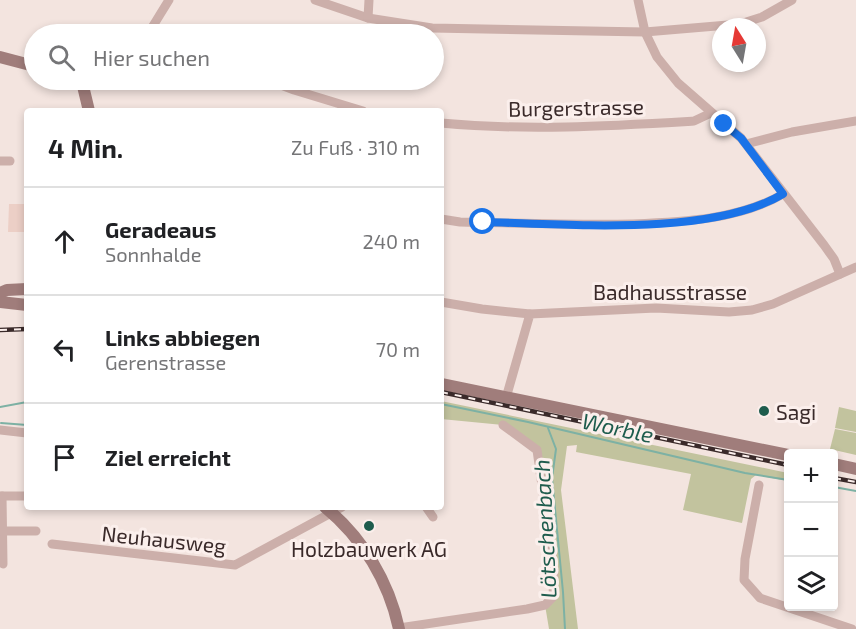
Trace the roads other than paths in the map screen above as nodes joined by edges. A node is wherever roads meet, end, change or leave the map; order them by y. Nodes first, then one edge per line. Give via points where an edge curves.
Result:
1 (169, 0) edge
2 (315, 0) edge
3 (369, 0) edge
4 (638, 0) edge
5 (792, 0) edge
6 (368, 18) junction
7 (155, 24) edge
8 (406, 24) edge
9 (444, 29) edge
10 (645, 32) junction
11 (0, 57) edge
12 (24, 63) edge
13 (85, 90) edge
14 (294, 90) edge
15 (88, 108) edge
16 (353, 108) edge
17 (711, 113) junction
18 (856, 121) edge
19 (444, 123) edge
20 (746, 144) junction
21 (783, 194) junction
22 (444, 219) edge
23 (856, 267) edge
24 (840, 274) junction
25 (24, 289) edge
26 (0, 293) edge
27 (24, 296) edge
28 (0, 300) edge
29 (444, 303) edge
30 (24, 304) edge
31 (530, 314) junction
32 (444, 385) edge
33 (506, 398) junction
34 (504, 425) dead end
35 (0, 430) edge
36 (24, 433) edge
37 (784, 454) edge
38 (838, 465) edge
39 (856, 469) edge
40 (759, 485) dead end
41 (1, 496) edge
42 (24, 496) edge
43 (331, 510) edge
44 (333, 510) edge
45 (428, 510) edge
46 (433, 517) dead end
47 (2, 531) junction
48 (36, 531) dead end
49 (52, 544) dead end
50 (3, 564) dead end
51 (399, 629) edge
52 (852, 629) edge

1 - 7 street
2 - 6 street
3 - 6 street
4 - 10 street
5 - 10 street via 740,24
6 - 8 street
9 - 10 street
10 - 17 street via 657,57 678,83
11 - 12 main road
13 - 15 main road
14 - 16 street
17 - 19 street, Burgerstrasse via 694,121 575,128
17 - 20 street
18 - 20 street
20 - 21 street
21 - 22 street via 767,204 683,222 597,225
21 - 24 street via 829,252
23 - 24 street, Badhausstrasse
24 - 31 street, Badhausstrasse via 752,310 656,308
25 - 26 main road
27 - 28 main road
28 - 30 main road
29 - 31 street, Badhausstrasse
31 - 33 street
32 - 33 main road
33 - 37 main road
34 - 51 street via 537,450 554,570 553,597 545,605 527,609
35 - 36 street
38 - 39 main road
40 - 52 street via 744,580 760,598
41 - 42 street
41 - 47 street
43 - 49 street, Neuhausweg via 322,519 235,565
44 - 51 main road via 372,561 389,592
45 - 46 street
47 - 48 street
47 - 50 street

